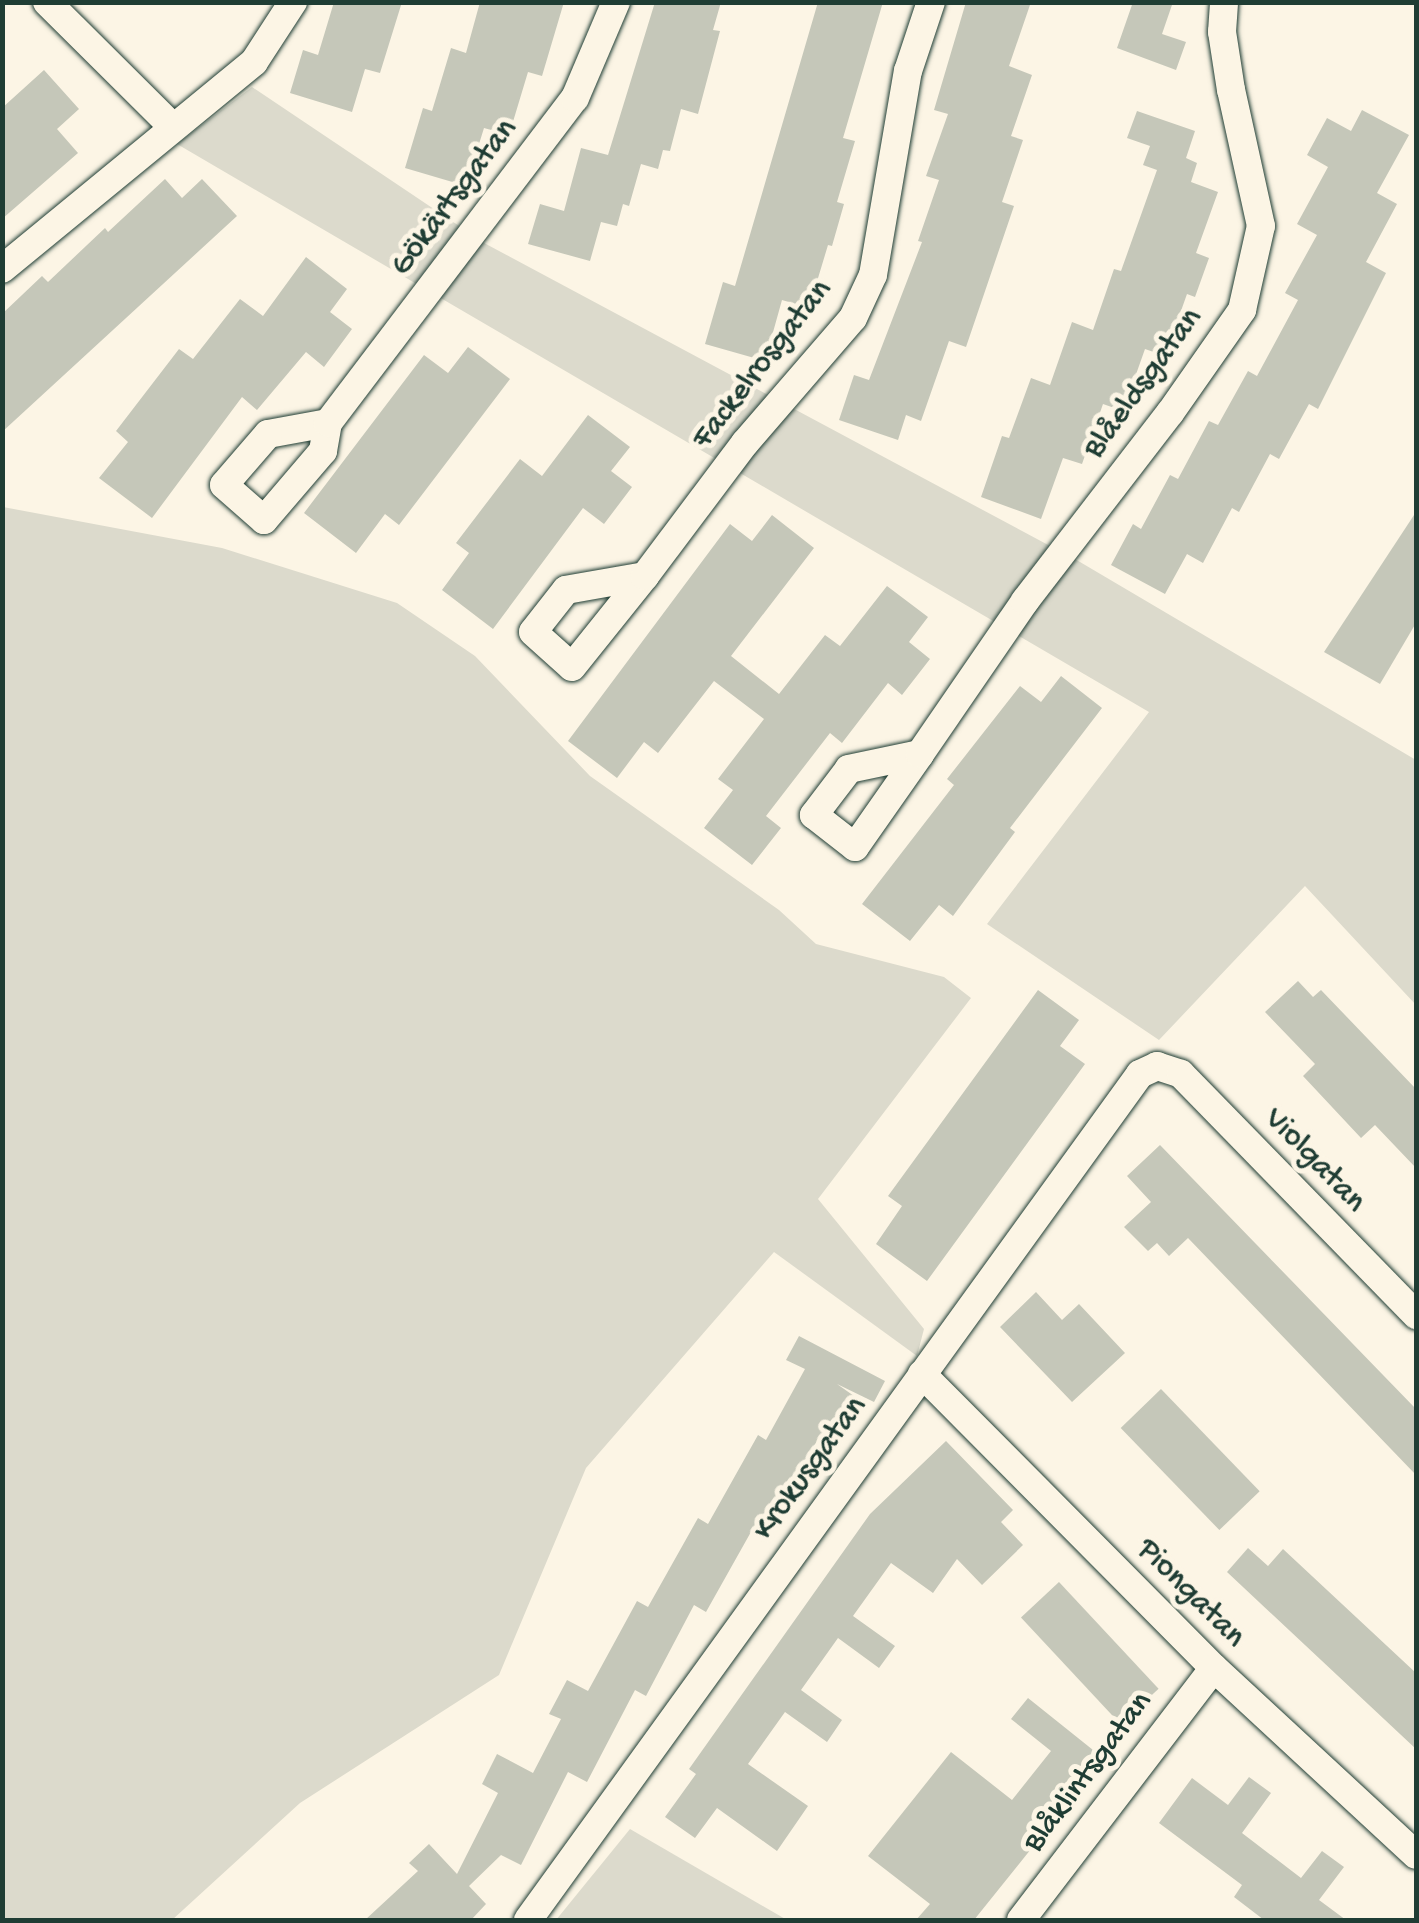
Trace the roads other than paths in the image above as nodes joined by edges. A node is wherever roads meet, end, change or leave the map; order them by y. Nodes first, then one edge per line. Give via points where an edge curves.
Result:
1 (47, 2) edge
2 (293, 2) edge
3 (616, 2) edge
4 (931, 2) edge
5 (1224, 2) edge
6 (171, 125) junction
7 (2, 269) edge
8 (328, 423) dead end
9 (644, 576) dead end
10 (920, 754) dead end
11 (1156, 1066) joint
12 (1416, 1315) edge
13 (922, 1374) junction
14 (1214, 1668) junction
15 (1416, 1855) edge
16 (528, 1920) edge
17 (1020, 1920) edge

1 - 6 street
2 - 6 street via 254,62
3 - 8 street, Gökärtsgatan via 575,98
4 - 9 street, Fackelrosgatan via 908,72 873,275 852,318 744,443
5 - 10 street, Blåeldsgatan via 1231,90 1260,226 1242,310
6 - 7 street
11 - 12 street, Violgatan via 1181,1074
11 - 13 street, Krokusgatan via 1130,1086
13 - 14 street, Piongatan
13 - 16 street, Krokusgatan
14 - 15 street, Piongatan
14 - 17 street, Blåklintsgatan

